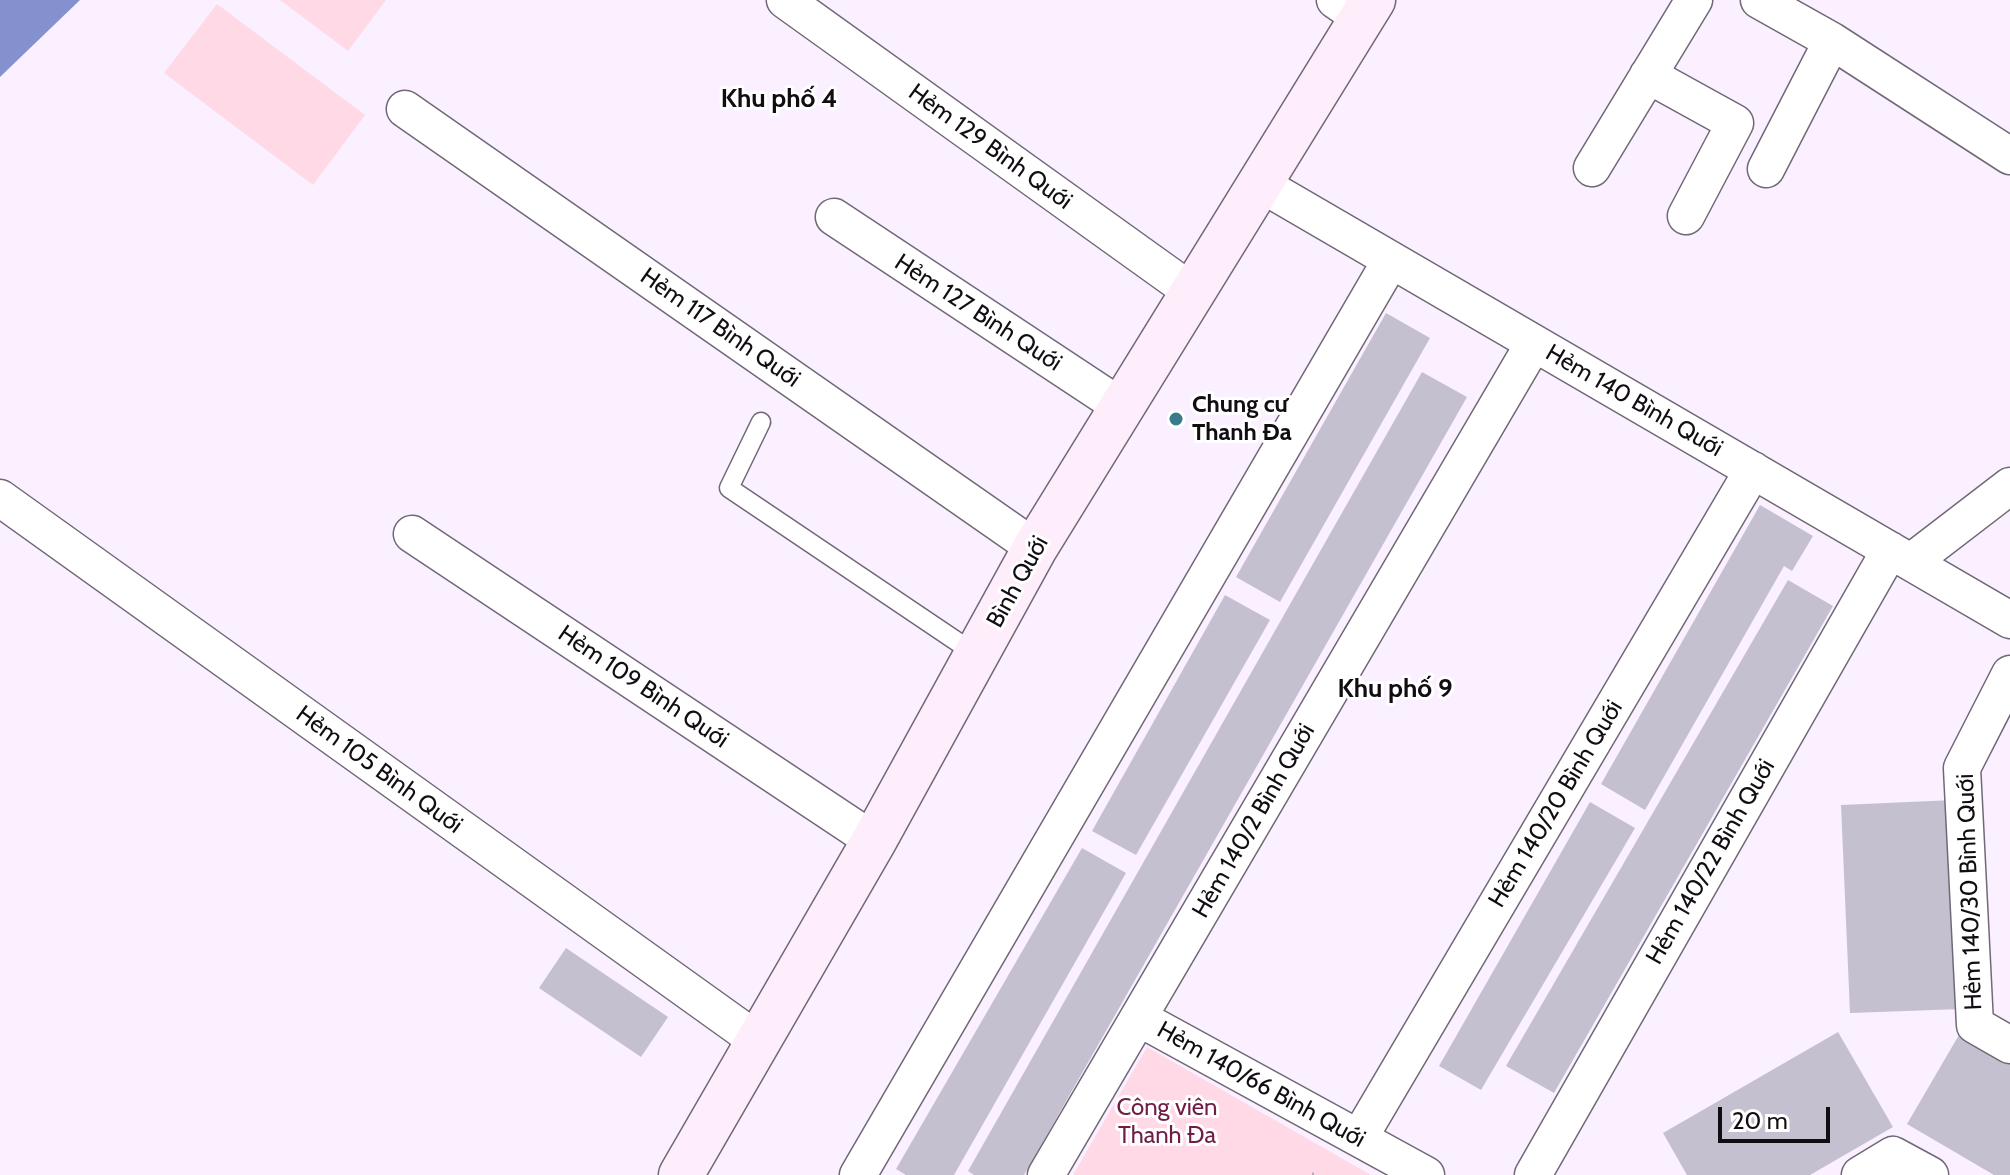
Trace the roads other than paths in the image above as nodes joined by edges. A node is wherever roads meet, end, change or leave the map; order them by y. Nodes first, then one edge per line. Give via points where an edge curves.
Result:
1 (785, 0) edge
2 (1694, 0) edge
3 (1759, 0) edge
4 (1356, 6) edge
5 (1832, 41) junction
6 (1648, 75) junction
7 (405, 109) dead end
8 (2010, 156) edge
9 (1592, 168) dead end
10 (1766, 169) dead end
11 (1259, 183) junction
12 (1686, 216) dead end
13 (834, 217) dead end
14 (1391, 260) junction
15 (1195, 294) junction
16 (1534, 343) junction
17 (1123, 408) junction
18 (761, 422) dead end
19 (1753, 470) junction
20 (2010, 486) edge
21 (0, 498) edge
22 (412, 534) dead end
23 (1035, 548) junction
24 (1900, 556) junction
25 (2010, 620) edge
26 (977, 655) junction
27 (2010, 674) edge
28 (874, 841) junction
29 (1139, 1018) junction
30 (758, 1041) junction
31 (2010, 1045) edge
32 (1359, 1138) junction
33 (681, 1175) edge
34 (858, 1175) edge
35 (1046, 1175) edge
36 (1426, 1175) edge
37 (1533, 1175) edge
38 (1860, 1175) edge
39 (1930, 1175) edge

1 - 15 street, Hẻm 129 Bình Quới
2 - 6 street
3 - 5 street
4 - 11 main road, Bình Quới
5 - 8 street
5 - 10 street
6 - 9 street
6 - 12 street via 1735,123
7 - 23 street, Hẻm 117 Bình Quới
11 - 14 street, Hẻm 140 Bình Quới
11 - 15 main road, Bình Quới
13 - 17 street, Hẻm 127 Bình Quới
14 - 16 street, Hẻm 140 Bình Quới
14 - 34 street
15 - 17 main road, Bình Quới
16 - 19 street, Hẻm 140 Bình Quới
16 - 29 street, Hẻm 140/2 Bình Quới
17 - 23 main road, Bình Quới
18 - 26 lane via 729,488
19 - 24 street, Hẻm 140 Bình Quới
19 - 32 street, Hẻm 140/20 Bình Quới
20 - 24 street
21 - 30 street, Hẻm 105 Bình Quới
22 - 28 street, Hẻm 109 Bình Quới
23 - 26 main road, Bình Quới
24 - 25 street, Hẻm 140 Bình Quới
24 - 37 street, Hẻm 140/22 Bình Quới
26 - 28 main road, Bình Quới
27 - 31 street, Hẻm 140/30 Bình Quới via 1962,768 1975,1025
28 - 30 main road, Bình Quới
29 - 32 street, Hẻm 140/66 Bình Quới
29 - 35 street, Hẻm 140/2 Bình Quới
30 - 33 main road, Bình Quới
32 - 36 street, Hẻm 140/66 Bình Quới
38 - 39 street via 1893,1155

